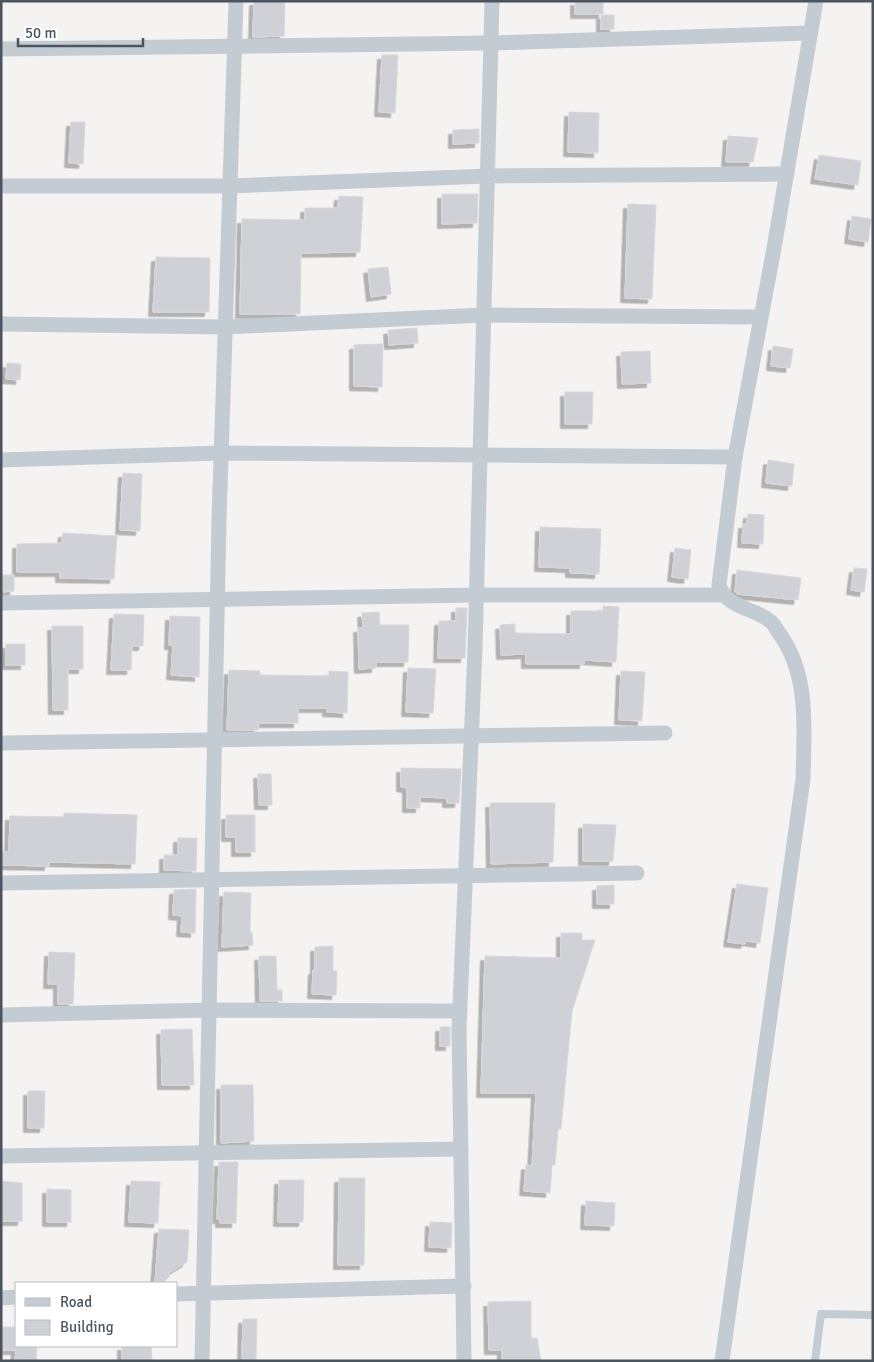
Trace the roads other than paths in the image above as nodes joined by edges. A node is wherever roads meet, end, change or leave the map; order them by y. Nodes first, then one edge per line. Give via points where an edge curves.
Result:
1 (236, 1) edge
2 (492, 1) edge
3 (816, 1) edge
4 (810, 33) junction
5 (491, 42) junction
6 (235, 46) junction
7 (1, 49) edge
8 (787, 174) junction
9 (488, 176) junction
10 (1, 186) edge
11 (230, 186) junction
12 (484, 316) junction
13 (761, 317) junction
14 (1, 324) edge
15 (225, 327) junction
16 (221, 453) junction
17 (480, 456) junction
18 (735, 457) junction
19 (1, 460) edge
20 (477, 595) junction
21 (722, 595) junction
22 (217, 598) junction
23 (1, 602) edge
24 (664, 733) dead end
25 (472, 736) junction
26 (215, 740) junction
27 (1, 742) edge
28 (636, 874) dead end
29 (466, 877) junction
30 (212, 881) junction
31 (1, 883) edge
32 (209, 1010) junction
33 (460, 1011) junction
34 (1, 1015) edge
35 (462, 1148) junction
36 (206, 1152) junction
37 (1, 1156) edge
38 (464, 1286) junction
39 (204, 1293) junction
40 (178, 1294) edge
41 (15, 1297) edge
42 (1, 1298) edge
43 (873, 1315) edge
44 (202, 1361) edge
45 (464, 1361) edge
46 (722, 1361) edge
47 (815, 1361) edge

1 - 6 street
2 - 5 street
3 - 4 street
4 - 5 street
4 - 8 street
5 - 6 street
5 - 9 street
6 - 7 street
6 - 11 street
8 - 9 street
8 - 13 street
9 - 11 street
9 - 12 street
10 - 11 street
11 - 15 street
12 - 13 street
12 - 15 street
12 - 17 street
13 - 18 street
14 - 15 street
15 - 16 street
16 - 17 street
16 - 19 street
16 - 22 street
17 - 18 street
17 - 20 street
18 - 21 street via 719,585
20 - 21 street
20 - 22 street
20 - 25 street
21 - 46 street via 732,604 770,621 789,647 801,682 805,724 803,779
22 - 23 street
22 - 26 street
24 - 25 street
25 - 26 street
25 - 29 street
26 - 27 street
26 - 30 street
28 - 29 street
29 - 30 street
29 - 33 street
30 - 31 street
30 - 32 street
32 - 33 street
32 - 34 street
32 - 36 street
33 - 35 street
35 - 36 street
35 - 38 street
36 - 37 street
36 - 39 street
38 - 39 street
38 - 45 street
39 - 40 street
39 - 44 street
41 - 42 street
43 - 47 lane via 821,1314

